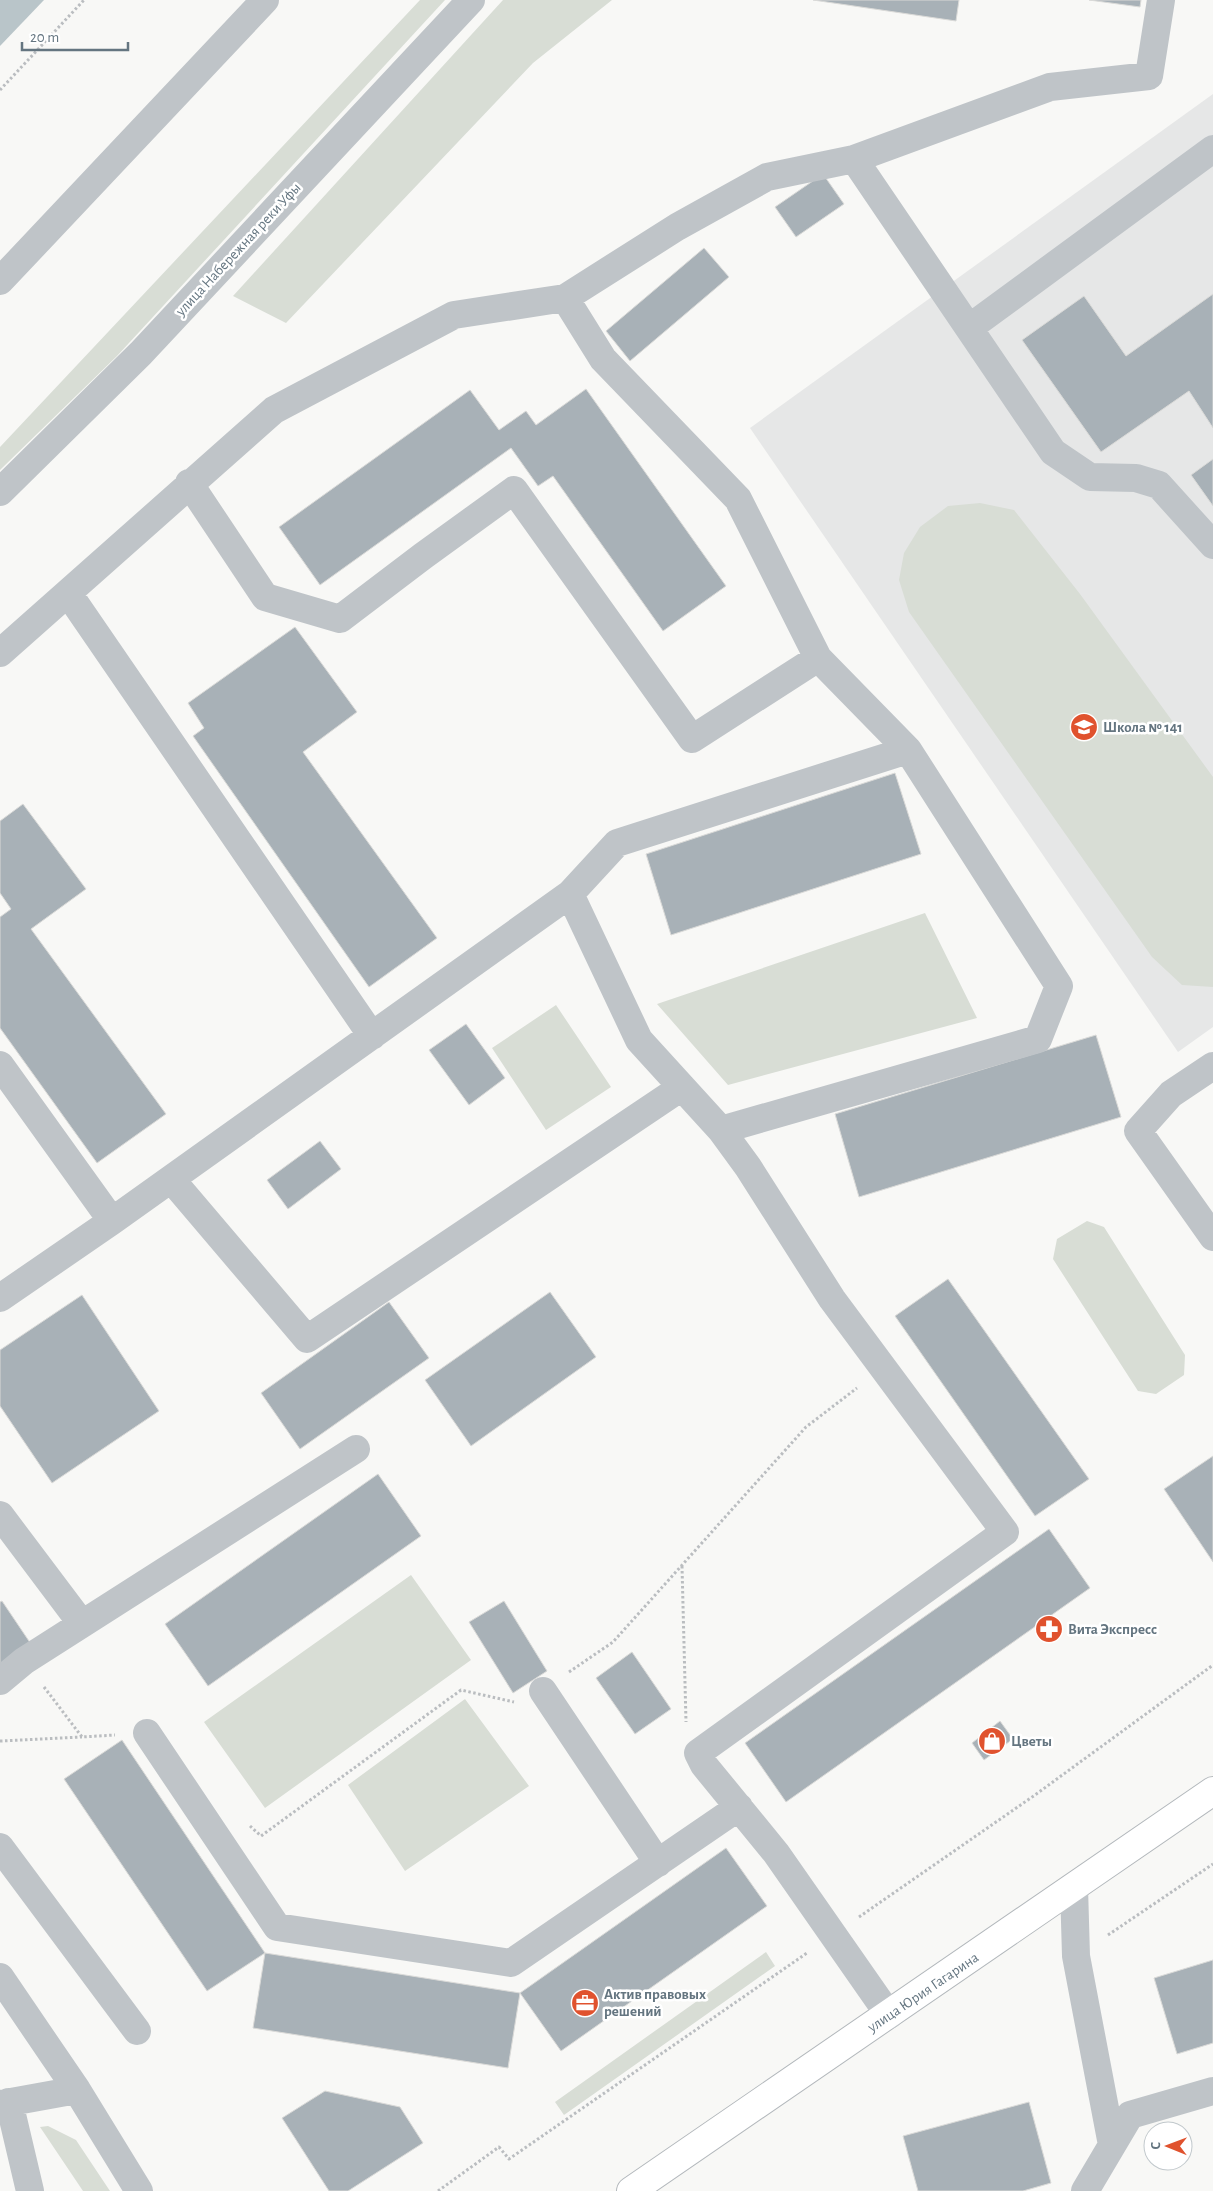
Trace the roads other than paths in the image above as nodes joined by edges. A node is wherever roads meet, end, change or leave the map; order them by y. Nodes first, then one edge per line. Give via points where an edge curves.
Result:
1 (265, 0) edge
2 (471, 0) edge
3 (1161, 0) edge
4 (1213, 149) edge
5 (854, 159) junction
6 (0, 281) edge
7 (565, 298) junction
8 (969, 328) junction
9 (189, 483) junction
10 (0, 492) edge
11 (1213, 545) edge
12 (68, 593) junction
13 (0, 653) edge
14 (818, 658) junction
15 (908, 750) junction
16 (570, 894) junction
17 (372, 1036) junction
18 (0, 1064) edge
19 (1213, 1066) edge
20 (682, 1087) junction
21 (721, 1130) junction
22 (171, 1179) junction
23 (112, 1221) junction
24 (1213, 1238) edge
25 (0, 1298) edge
26 (356, 1449) dead end
27 (0, 1515) edge
28 (82, 1624) junction
29 (0, 1681) edge
30 (543, 1691) road end
31 (147, 1733) road end
32 (1213, 1790) edge
33 (739, 1808) junction
34 (0, 1847) edge
35 (658, 1863) junction
36 (1074, 1887) junction
37 (0, 1977) edge
38 (889, 2015) junction
39 (137, 2031) dead end
40 (77, 2090) junction
41 (1213, 2091) edge
42 (4, 2103) edge
43 (1112, 2145) junction
44 (30, 2191) edge
45 (139, 2191) edge
46 (631, 2191) edge
47 (1085, 2191) edge

1 - 6 street
2 - 10 street, улица Набережная реки Уфы via 141,353
3 - 5 street via 1149,76 1050,87
4 - 8 street
5 - 7 street via 767,177 677,227
5 - 8 street
7 - 9 street via 454,315 274,410
7 - 14 street via 603,359 738,499
8 - 11 street via 1053,452 1090,477 1136,478 1158,485
9 - 12 street
9 - 14 street via 265,597 340,619 514,490 692,739
12 - 13 street
12 - 17 street
14 - 15 street
15 - 16 street via 617,843
15 - 21 street via 1059,986 1038,1039
16 - 17 street
16 - 20 street via 639,1040
17 - 22 street
18 - 23 street
19 - 24 street via 1171,1094 1138,1131
20 - 21 street
20 - 22 street via 307,1339
21 - 33 street via 832,1299 1005,1532 698,1753
22 - 23 street
23 - 25 street
26 - 28 street
27 - 28 street
28 - 29 street via 24,1661
30 - 35 street
31 - 35 street via 277,1927 511,1963
32 - 36 main road, улица Юрия Гагарина
33 - 35 street
33 - 38 street via 776,1852
34 - 39 street
36 - 38 main road, улица Юрия Гагарина
36 - 43 street via 1076,1956
37 - 40 street
38 - 46 main road, улица Юрия Гагарина
40 - 42 street
40 - 45 street
41 - 43 street via 1130,2115
42 - 44 street
43 - 47 street

